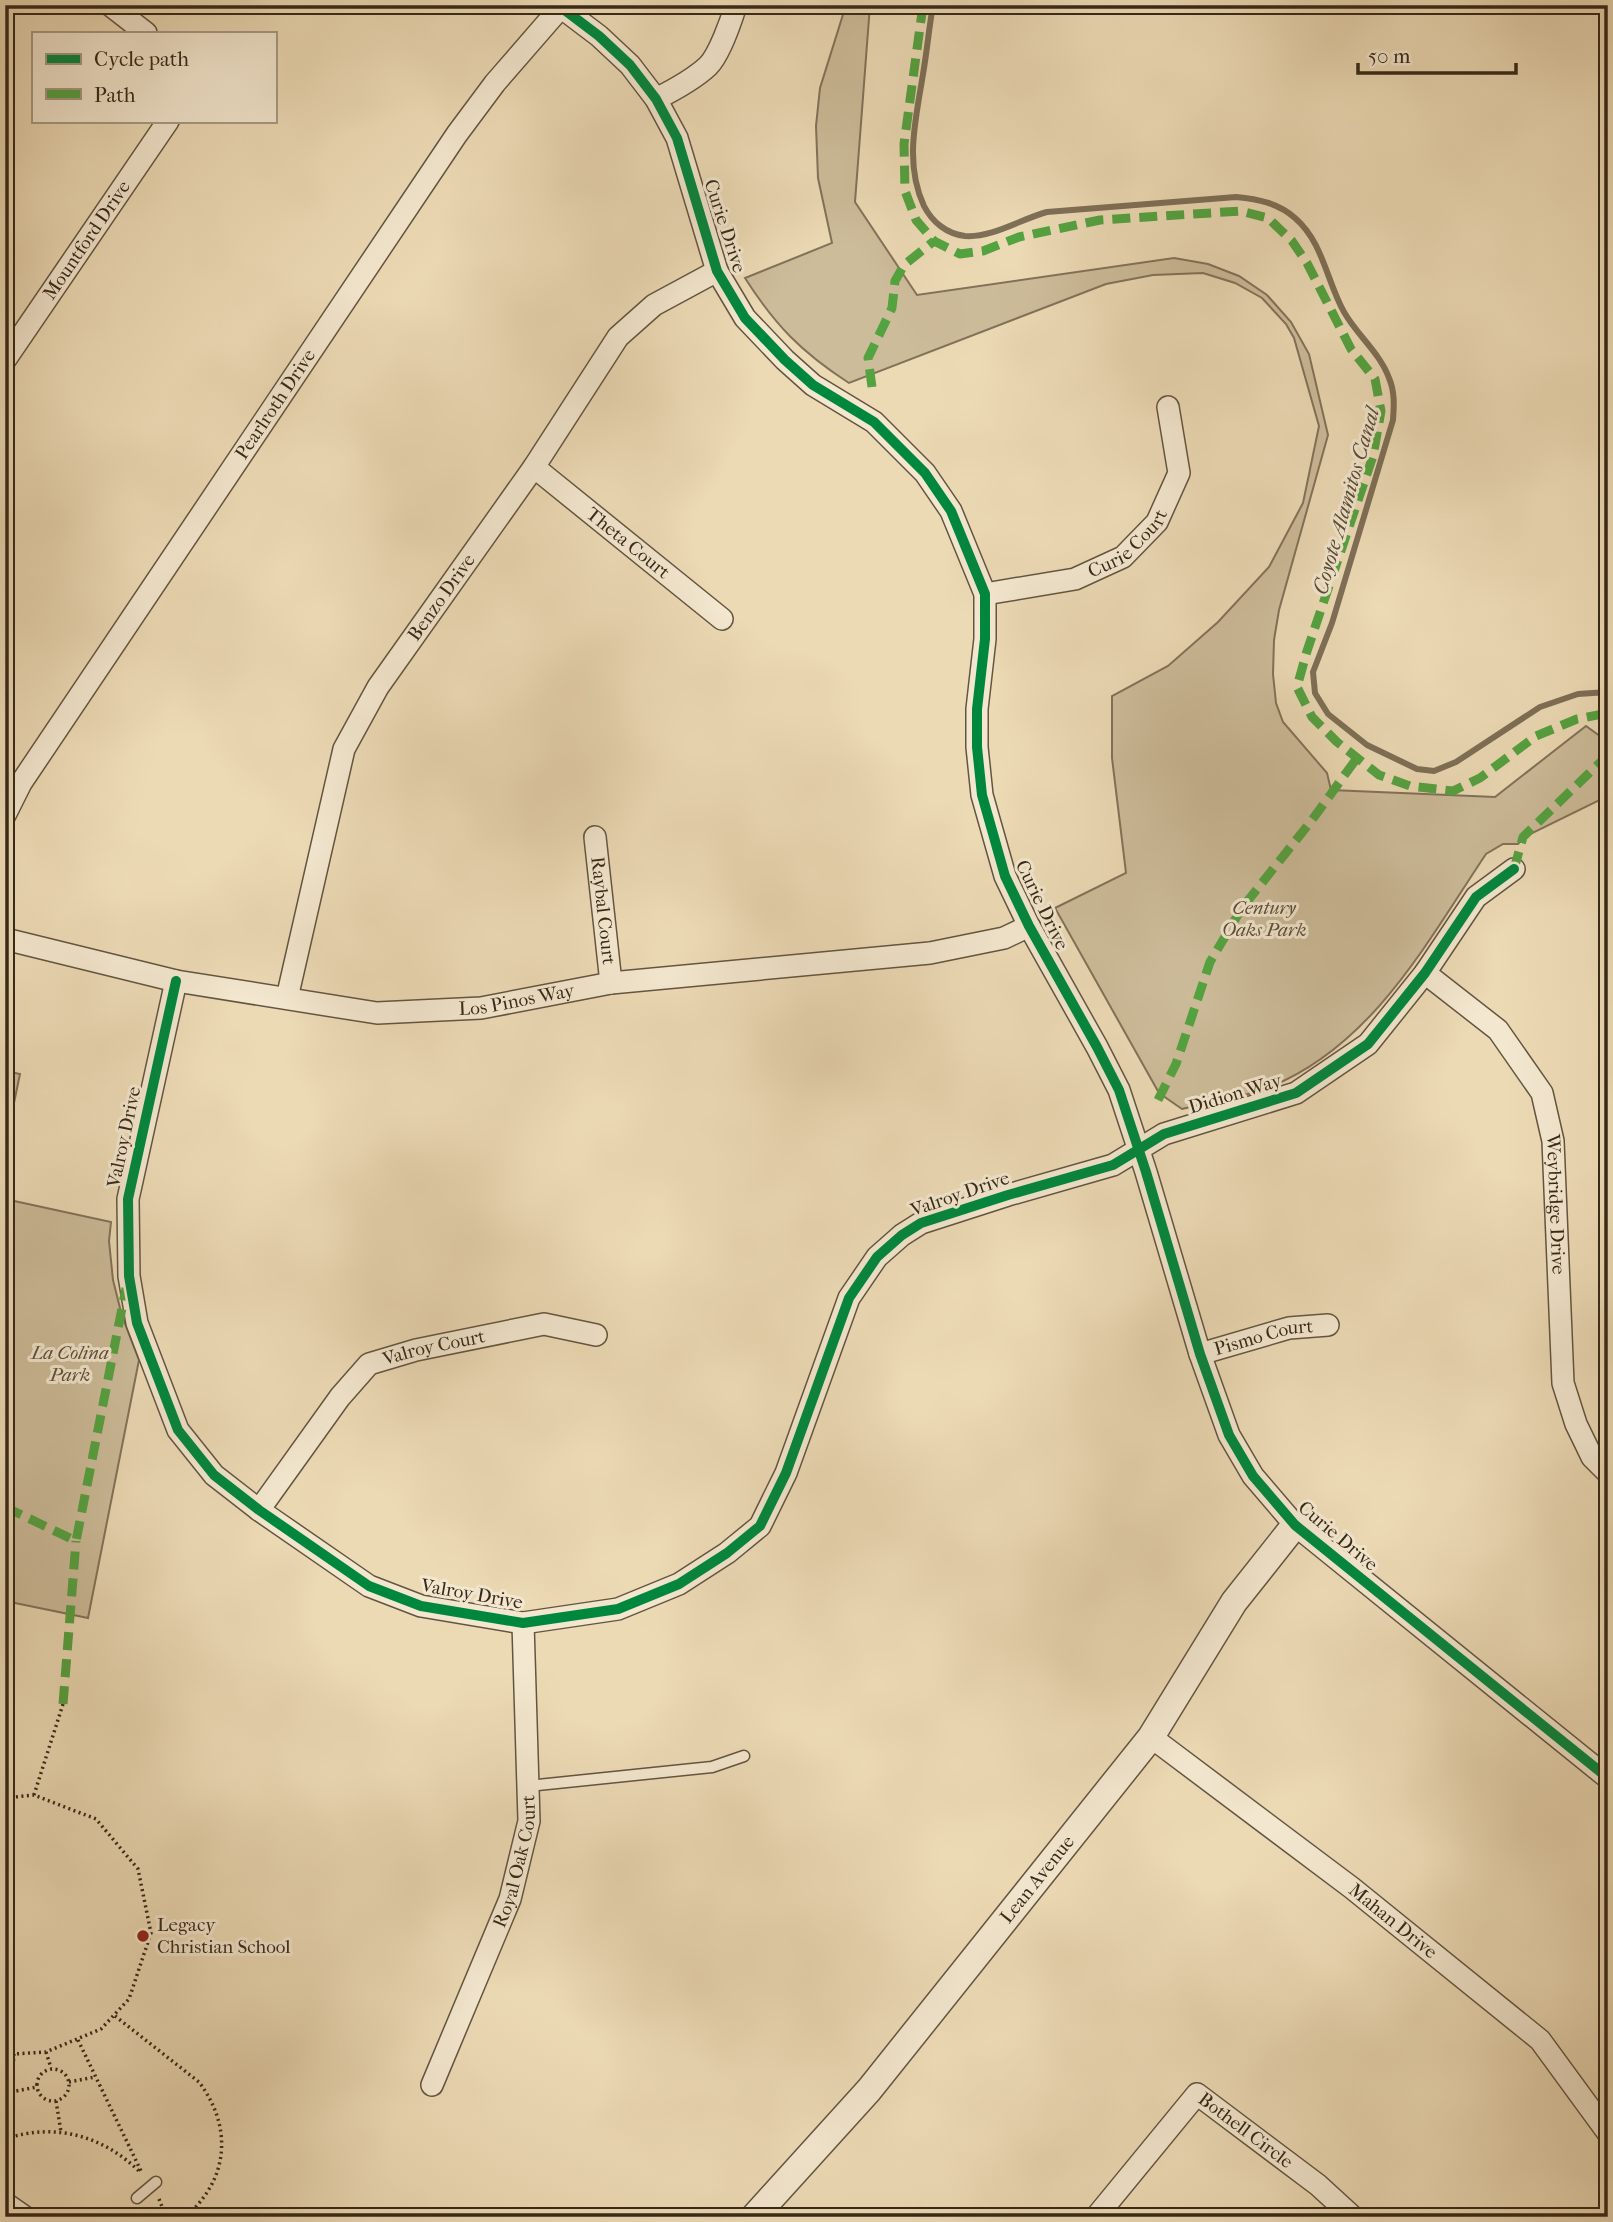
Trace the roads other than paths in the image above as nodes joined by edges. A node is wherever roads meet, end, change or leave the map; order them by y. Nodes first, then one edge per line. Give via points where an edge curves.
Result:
1 (110, 5) edge
2 (736, 5) edge
3 (560, 6) edge
4 (145, 32) edge
5 (656, 99) junction
6 (167, 122) edge
7 (717, 271) junction
8 (5, 360) edge
9 (1168, 407) dead end
10 (534, 467) junction
11 (985, 594) junction
12 (722, 619) dead end
13 (5, 815) edge
14 (595, 837) dead end
15 (1514, 869) dead end
16 (1029, 926) junction
17 (5, 939) edge
18 (1425, 974) junction
19 (176, 981) junction
20 (611, 983) junction
21 (287, 998) junction
22 (1138, 1150) junction
23 (1328, 1325) dead end
24 (596, 1335) dead end
25 (1199, 1354) junction
26 (1608, 1473) edge
27 (259, 1510) junction
28 (1295, 1525) junction
29 (523, 1623) junction
30 (1151, 1737) junction
31 (744, 1756) dead end
32 (1608, 1778) edge
33 (528, 1786) junction
34 (432, 2085) dead end
35 (1608, 2133) edge
36 (156, 2182) dead end
37 (137, 2198) dead end
38 (5, 2203) edge
39 (25, 2217) edge
40 (754, 2217) edge
41 (1096, 2217) edge
42 (1353, 2217) edge

1 - 4 street
2 - 5 street via 710,64
3 - 5 street, Curie Drive via 615,50
3 - 13 street, Pearlroth Drive via 457,134 21,783
5 - 7 street, Curie Drive via 677,138
6 - 8 street, Mountford Drive
7 - 10 street, Benzo Drive via 654,305 618,337
7 - 11 street, Curie Drive via 745,318 785,359 813,384 874,422 925,473 951,511
9 - 11 street, Curie Court via 1179,473 1157,522 1123,557 1075,579
10 - 12 street, Theta Court
10 - 21 street, Benzo Drive via 378,688 344,748
11 - 16 street, Curie Drive via 976,747 982,795 1005,876
14 - 20 street, Raybal Court
15 - 18 street, Didion Way via 1476,897
16 - 20 street, Los Pinos Way via 1004,938 930,953
16 - 22 street, Curie Drive via 1119,1090
17 - 19 street, Los Pinos Way
18 - 22 street, Didion Way via 1368,1044 1296,1093 1164,1134
18 - 26 street, Weybridge Drive via 1499,1030 1542,1093 1553,1141 1563,1383 1592,1457
19 - 21 street, Los Pinos Way
19 - 27 street, Valroy Drive via 128,1199 129,1276 137,1323 178,1430 214,1475
20 - 21 street, Los Pinos Way via 468,1009 377,1013
22 - 25 street, Curie Drive
22 - 29 street, Valroy Drive via 1113,1166 933,1219 902,1235 877,1257 849,1298 786,1473 761,1526 680,1584 618,1609
23 - 25 street, Pismo Court via 1289,1328
24 - 27 street, Valroy Court via 544,1324 369,1364
25 - 28 street, Curie Drive via 1229,1435 1253,1476
27 - 29 street, Valroy Drive via 369,1586 421,1606
28 - 30 street, Lean Avenue via 1234,1602
28 - 32 street, Curie Drive
29 - 33 street, Royal Oak Court
30 - 35 street, Mahan Drive via 1352,1888 1541,2039
30 - 40 street, Lean Avenue via 869,2090
31 - 33 lane via 712,1767
33 - 34 street, Royal Oak Court via 529,1821 510,1899
36 - 37 lane
38 - 39 street
41 - 42 street, Bothell Circle via 1197,2094

